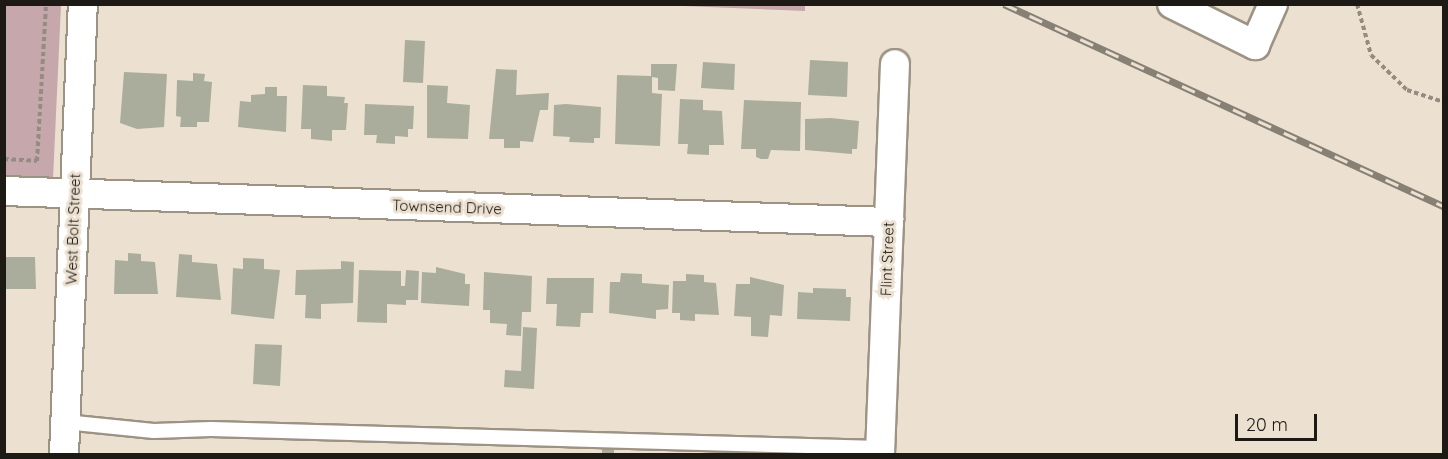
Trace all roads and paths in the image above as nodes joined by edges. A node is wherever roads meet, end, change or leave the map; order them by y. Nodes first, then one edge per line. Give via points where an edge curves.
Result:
1 (46, 4) edge
2 (83, 4) edge
3 (1172, 4) edge
4 (1273, 4) edge
5 (1357, 4) edge
6 (895, 64) dead end
7 (1443, 102) edge
8 (4, 159) edge
9 (4, 191) edge
10 (75, 194) junction
11 (889, 222) junction
12 (65, 422) junction
13 (880, 451) edge
14 (64, 454) edge

1 - 8 path via 37,161
2 - 10 street, West Bolt Street
3 - 4 street via 1255,45
5 - 7 path via 1371,55 1407,90
6 - 11 street, Flint Street
9 - 10 street, Townsend Drive
10 - 11 street, Townsend Drive
10 - 12 street, West Bolt Street
11 - 13 street, Flint Street
12 - 13 lane via 154,431 211,429
12 - 14 street, West Bolt Street

